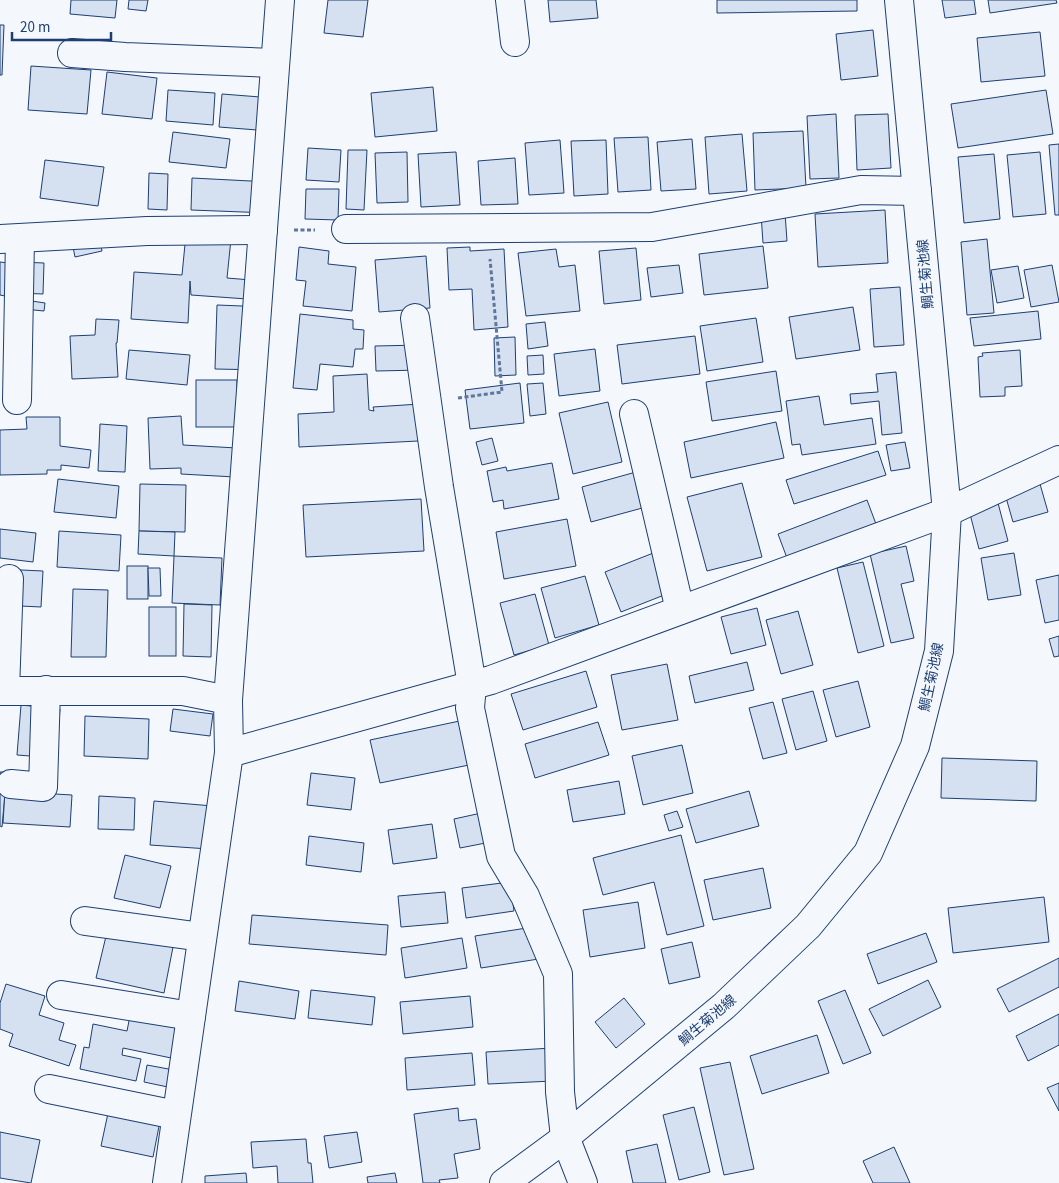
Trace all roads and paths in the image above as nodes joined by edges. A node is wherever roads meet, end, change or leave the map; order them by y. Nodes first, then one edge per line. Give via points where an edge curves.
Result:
1 (280, 0) edge
2 (510, 0) edge
3 (899, 0) edge
4 (514, 42) dead end
5 (72, 53) dead end
6 (275, 63) junction
7 (917, 191) junction
8 (487, 228) junction
9 (346, 229) joint
10 (263, 230) junction
11 (10, 239) edge
12 (415, 318) dead end
13 (17, 400) dead end
14 (427, 402) junction
15 (634, 414) dead end
16 (1059, 460) edge
17 (947, 512) junction
18 (10, 580) dead end
19 (680, 610) junction
20 (472, 685) junction
21 (3, 690) edge
22 (46, 690) junction
23 (228, 700) junction
24 (229, 753) junction
25 (11, 784) dead end
26 (85, 921) dead end
27 (202, 937) junction
28 (61, 995) dead end
29 (191, 1016) junction
30 (49, 1089) dead end
31 (176, 1115) junction
32 (565, 1137) junction
33 (167, 1183) edge
34 (504, 1183) edge
35 (583, 1183) edge

1 - 6 street
2 - 4 street
3 - 7 street, 鯛生菊池線
5 - 6 street
6 - 10 street
7 - 8 street via 861,190 652,227
7 - 17 street, 鯛生菊池線
8 - 9 street
8 - 14 path via 502,392
9 - 10 path
10 - 11 street via 147,231
10 - 23 street
11 - 13 street
12 - 14 street
14 - 20 street
15 - 19 street
16 - 17 street
17 - 19 street
17 - 32 street, 鯛生菊池線 via 939,651 915,746 868,852 808,926 724,1006
18 - 21 street
19 - 20 street
20 - 24 street
20 - 32 street via 470,708 501,856 525,896 558,974 560,1092
21 - 22 street
22 - 23 street via 183,691
22 - 25 street via 43,786
23 - 24 street
24 - 27 street
26 - 27 street
27 - 29 street
28 - 29 street
29 - 31 street
30 - 31 street
31 - 33 street
32 - 34 street, 鯛生菊池線
32 - 35 street

